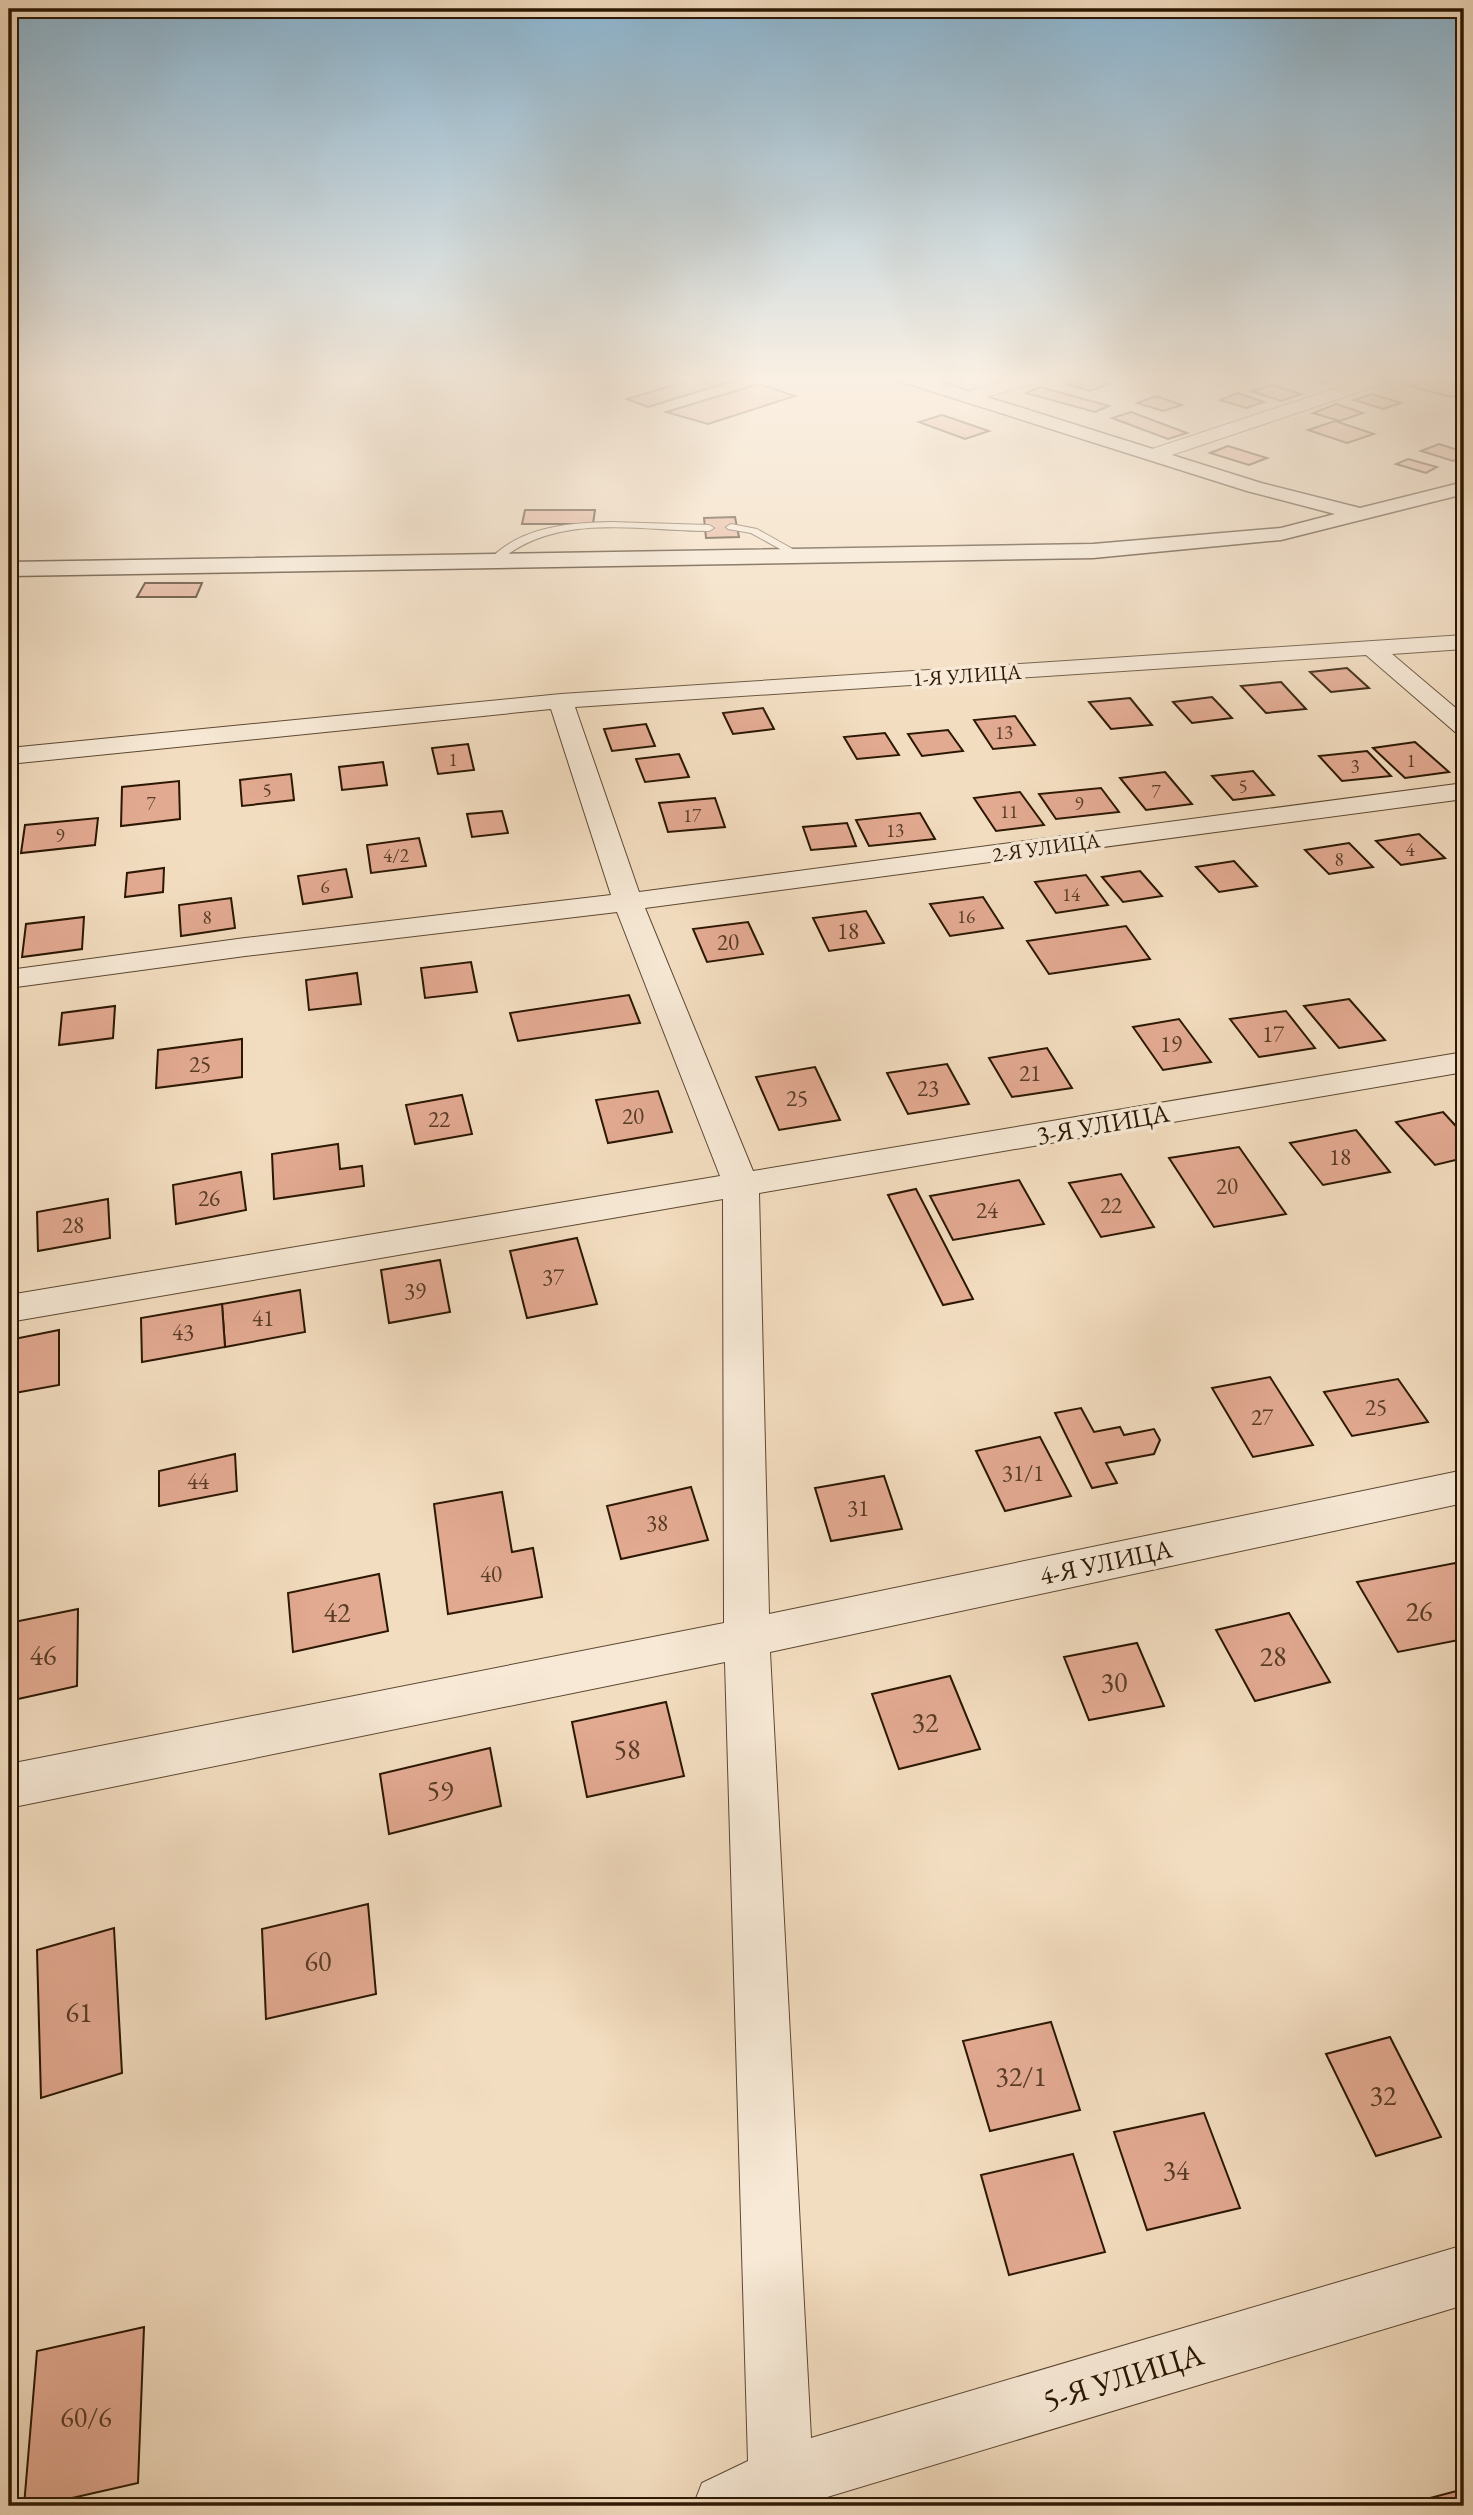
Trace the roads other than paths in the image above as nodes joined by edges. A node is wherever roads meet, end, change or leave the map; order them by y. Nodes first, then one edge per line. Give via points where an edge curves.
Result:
1 (1275, 492) edge
2 (1447, 492) edge
3 (1361, 514) junction
4 (732, 527) dead end
5 (709, 528) dead end
6 (681, 544) junction
7 (802, 557) junction
8 (492, 562) junction
9 (9, 569) edge
10 (1464, 642) edge
11 (1373, 649) junction
12 (561, 701) junction
13 (1464, 727) edge
14 (9, 756) edge
15 (1464, 791) edge
16 (628, 902) junction
17 (9, 979) edge
18 (1464, 1062) edge
19 (741, 1185) junction
20 (9, 1309) edge
21 (1464, 1486) edge
22 (747, 1638) junction
23 (9, 1786) edge
24 (1464, 2274) edge
25 (781, 2493) edge
26 (725, 2506) edge

1 - 3 main road
2 - 3 main road
3 - 7 main road via 1281,534 1093,551
4 - 7 lane via 754,531
5 - 6 lane
6 - 7 main road
6 - 8 main road
6 - 8 lane via 609,526 539,533 517,542
8 - 9 main road
10 - 11 street, 1-Я УЛИЦА
11 - 12 street, 1-Я УЛИЦА
11 - 13 street
12 - 14 street, 1-Я УЛИЦА
12 - 16 street
15 - 16 street, 2-Я УЛИЦА
16 - 17 street, 2-Я УЛИЦА
16 - 19 street
18 - 19 street, 3-Я УЛИЦА
19 - 20 street, 3-Я УЛИЦА
19 - 22 street
21 - 22 street, 4-Я УЛИЦА
22 - 23 street, 4-Я УЛИЦА
22 - 25 street
24 - 25 street, 5-Я УЛИЦА
25 - 26 street, 5-Я УЛИЦА

